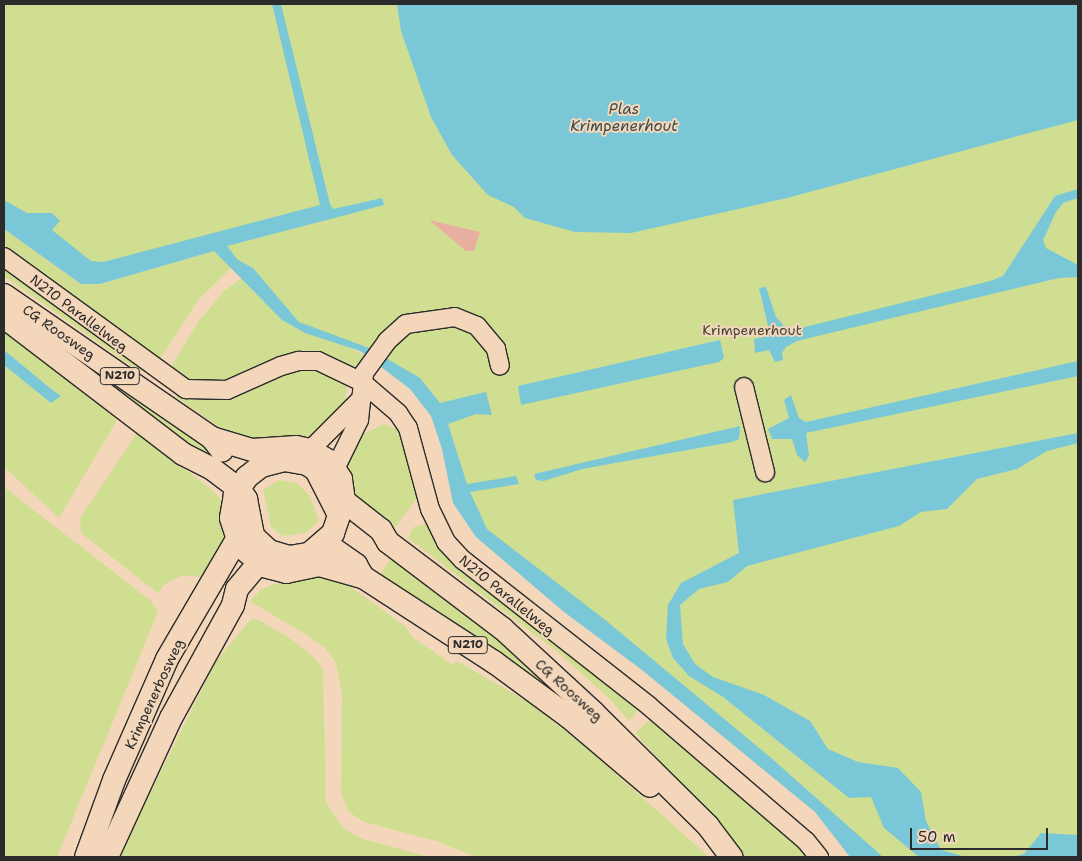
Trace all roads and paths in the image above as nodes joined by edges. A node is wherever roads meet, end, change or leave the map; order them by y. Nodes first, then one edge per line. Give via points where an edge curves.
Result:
1 (4, 257) edge
2 (4, 295) edge
3 (4, 317) edge
4 (500, 366) dead end
5 (363, 384) junction
6 (744, 387) dead end
7 (304, 456) junction
8 (257, 460) junction
9 (335, 469) junction
10 (765, 472) dead end
11 (235, 496) junction
12 (343, 508) junction
13 (237, 539) junction
14 (325, 543) junction
15 (266, 561) junction
16 (363, 577) junction
17 (86, 857) edge
18 (107, 857) edge
19 (725, 857) edge
20 (731, 857) edge
21 (819, 857) edge

1 - 5 street, N210 Parallelweg via 186,389 227,390 299,361 318,361
2 - 8 main road, CG Roosweg / N210 via 212,438
3 - 11 main road, CG Roosweg / N210 via 193,461 204,477
4 - 5 street via 496,349 486,335 477,326 455,317 406,324 387,341
5 - 7 street
5 - 9 street via 359,420
5 - 21 street, N210 Parallelweg via 398,413 408,428 430,509 446,542 463,560 657,713 806,841
6 - 10 street
7 - 8 main road, N210 via 280,446
7 - 9 main road, N210
7 - 12 main road, N210 via 319,474 333,508
8 - 11 main road
9 - 12 main road via 341,479
11 - 13 main road via 231,518
11 - 15 main road, N210 via 246,499 253,536
12 - 14 main road
12 - 20 main road, CG Roosweg / N210 via 381,530 388,542 504,630 587,706 708,826
13 - 15 main road
13 - 17 main road, Krimpenerbosweg via 168,659 114,780
14 - 15 main road via 299,556
14 - 16 main road, CG Roosweg / N210 via 356,565
15 - 16 main road, CG Roosweg / N210 via 286,572 319,565 348,576
15 - 18 main road, Krimpenerbosweg via 236,589 233,605 172,718
16 - 19 main road, CG Roosweg / N210 via 494,662 569,717 642,778

